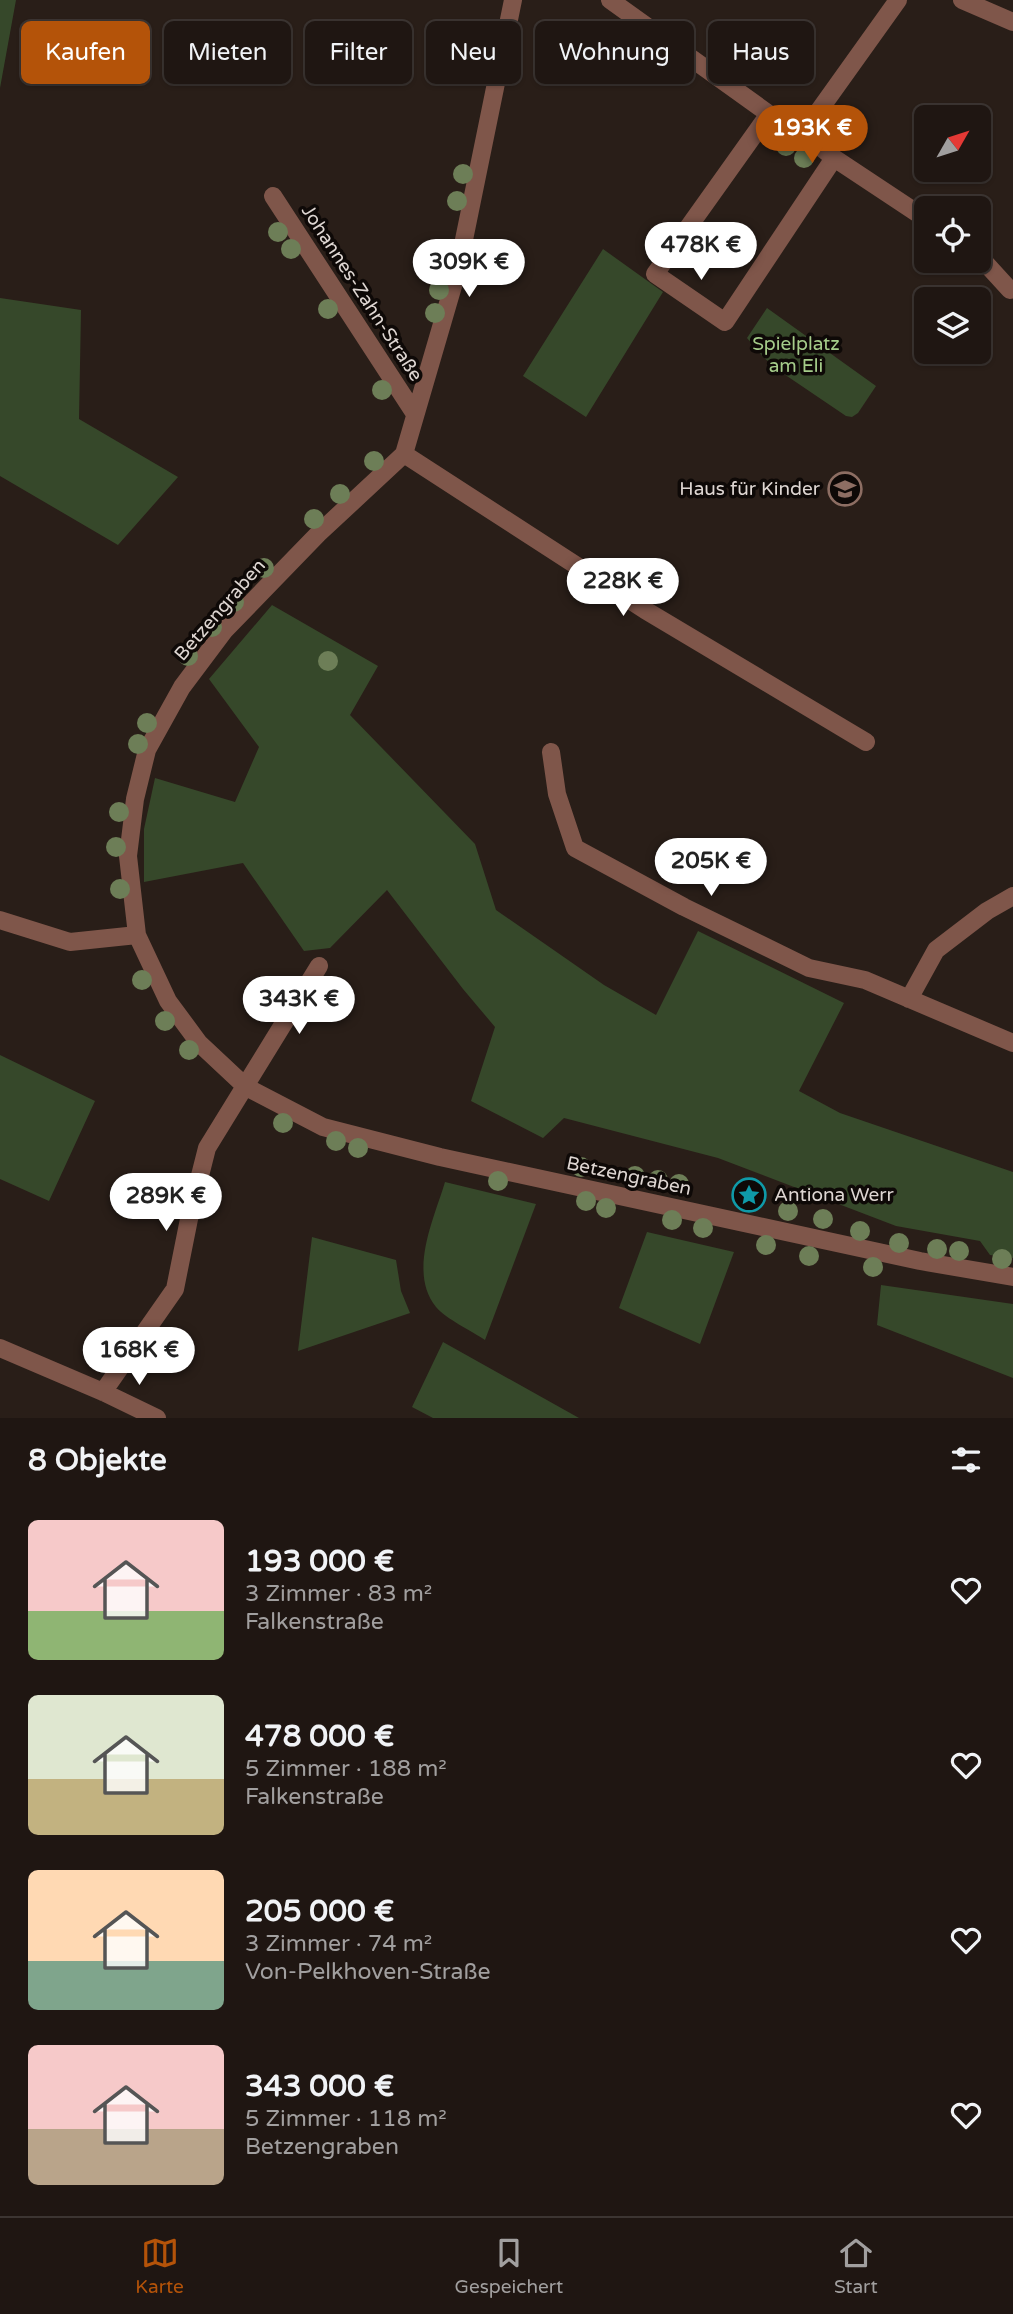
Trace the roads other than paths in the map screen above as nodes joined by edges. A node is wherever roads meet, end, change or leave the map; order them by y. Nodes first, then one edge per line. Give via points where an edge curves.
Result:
1 (513, 0) edge
2 (610, 0) edge
3 (898, 0) edge
4 (962, 0) edge
5 (1013, 22) edge
6 (769, 114) junction
7 (803, 133) junction
8 (834, 158) junction
9 (273, 196) dead end
10 (914, 211) edge
11 (991, 269) edge
12 (1010, 290) dead end
13 (415, 414) junction
14 (404, 454) junction
15 (866, 742) dead end
16 (551, 752) dead end
17 (1013, 896) edge
18 (0, 920) edge
19 (137, 935) junction
20 (319, 966) dead end
21 (909, 999) junction
22 (1013, 1042) edge
23 (246, 1087) junction
24 (1013, 1277) edge
25 (0, 1348) edge
26 (103, 1391) junction
27 (157, 1418) edge

1 - 13 street via 457,269
2 - 6 street
3 - 7 street
4 - 5 street
6 - 7 street
6 - 8 street via 655,274 725,322
7 - 8 street
8 - 10 street
9 - 13 street, Johannes-Zahn-Straße
11 - 12 street
13 - 14 street
14 - 15 street via 645,610
14 - 19 street, Betzengraben via 224,631 182,687 153,739 135,799 128,856
16 - 21 street via 557,794 575,848 809,968 864,980
17 - 21 street via 936,950
18 - 19 street via 70,942
19 - 23 street, Betzengraben via 168,1001 199,1043
20 - 23 street
21 - 22 street
23 - 24 street, Betzengraben via 323,1126 440,1157 919,1262
23 - 26 street via 207,1148 175,1289
25 - 26 street
26 - 27 street

